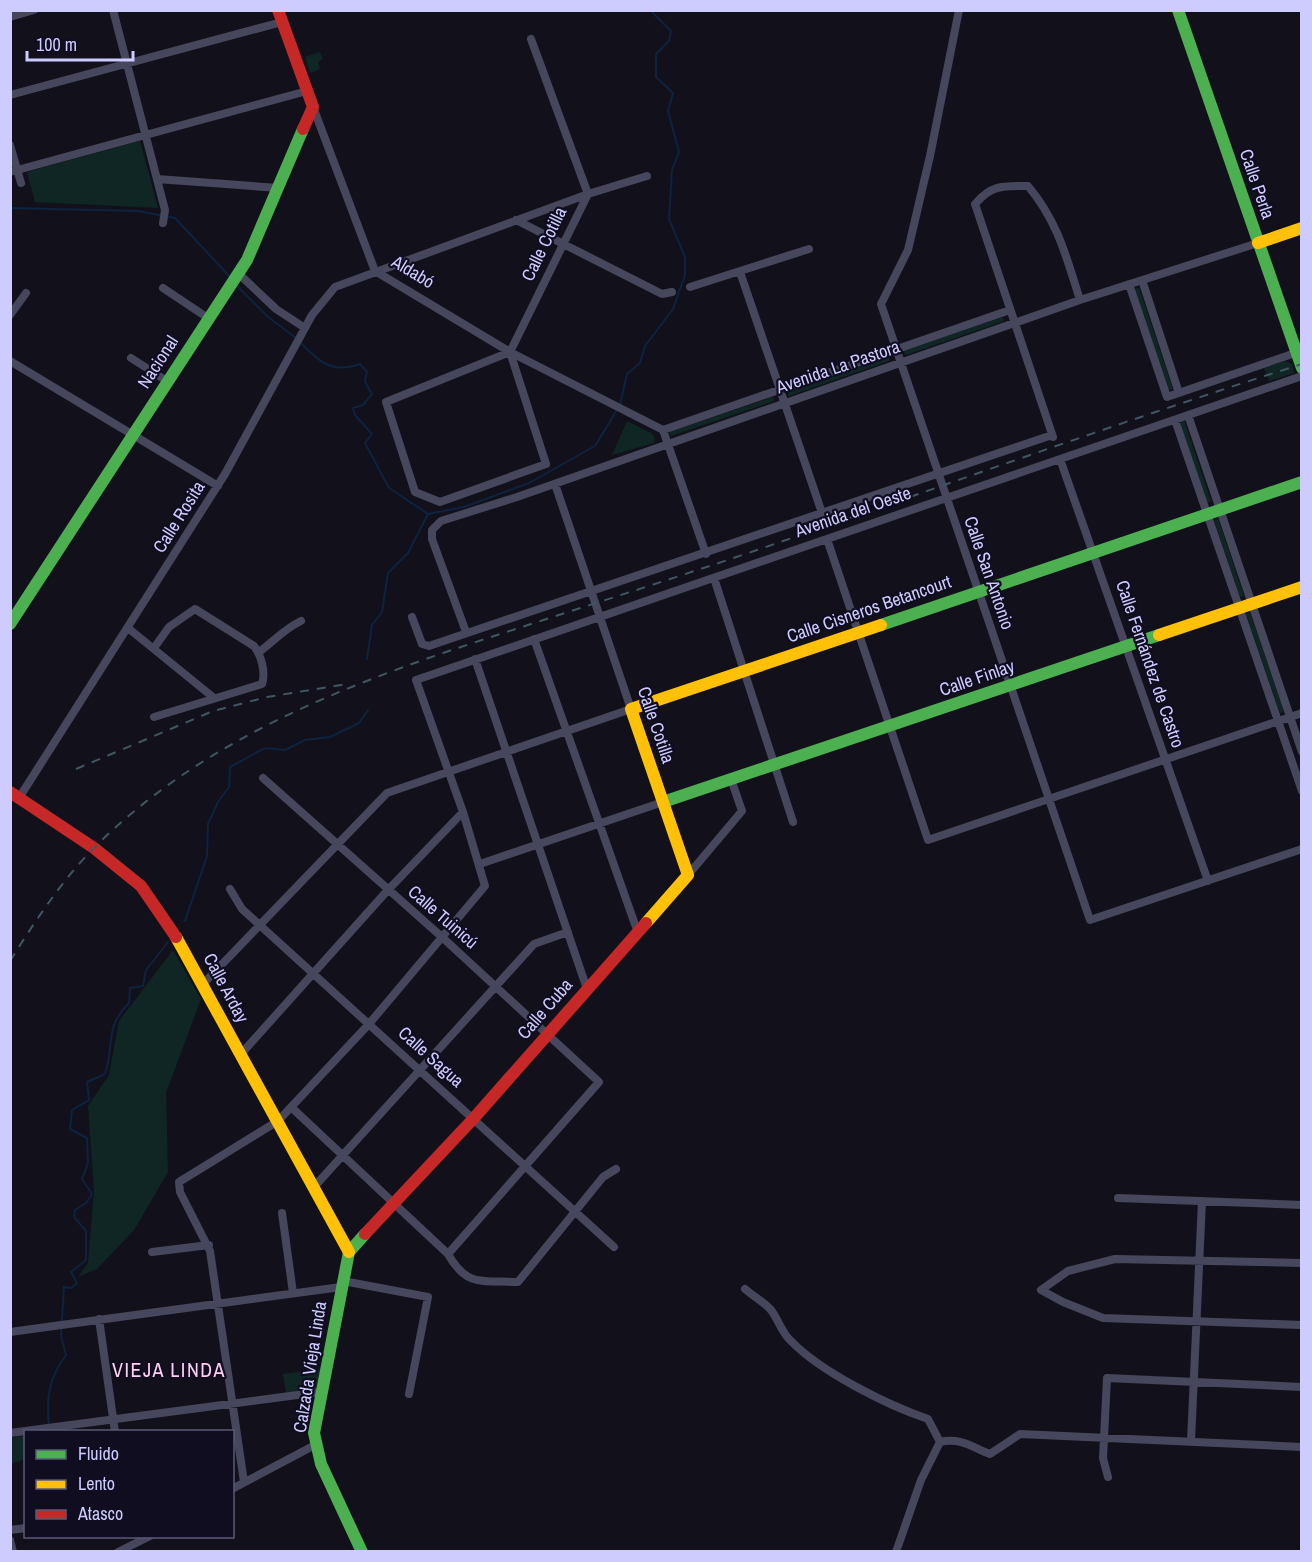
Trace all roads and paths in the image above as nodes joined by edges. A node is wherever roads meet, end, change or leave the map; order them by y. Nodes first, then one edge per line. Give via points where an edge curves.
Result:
1 (34, 10) edge
2 (113, 10) edge
3 (959, 10) edge
4 (1178, 10) edge
5 (280, 16) edge
6 (10, 17) edge
7 (531, 39) dead end
8 (128, 64) junction
9 (307, 91) junction
10 (10, 95) edge
11 (313, 106) junction
12 (146, 135) junction
13 (10, 145) edge
14 (14, 171) edge
15 (647, 176) dead end
16 (157, 179) junction
17 (21, 183) dead end
18 (279, 188) junction
19 (588, 194) junction
20 (516, 220) junction
21 (163, 224) dead end
22 (1302, 228) edge
23 (565, 243) junction
24 (1258, 243) junction
25 (809, 249) dead end
26 (375, 271) junction
27 (740, 272) junction
28 (238, 276) junction
29 (1142, 280) junction
30 (1129, 284) junction
31 (690, 287) dead end
32 (163, 288) dead end
33 (672, 292) dead end
34 (26, 293) dead end
35 (1080, 300) junction
36 (1010, 310) junction
37 (10, 315) edge
38 (207, 318) junction
39 (1014, 322) junction
40 (303, 332) junction
41 (896, 349) junction
42 (510, 352) junction
43 (1299, 352) edge
44 (131, 358) dead end
45 (10, 361) edge
46 (901, 362) junction
47 (1302, 369) edge
48 (1302, 376) edge
49 (167, 381) junction
50 (780, 389) junction
51 (1179, 393) junction
52 (785, 403) junction
53 (1188, 416) junction
54 (1175, 420) junction
55 (663, 430) junction
56 (132, 437) junction
57 (668, 444) junction
58 (1060, 459) junction
59 (938, 473) junction
60 (1302, 482) edge
61 (555, 484) junction
62 (218, 486) junction
63 (947, 498) junction
64 (1219, 509) junction
65 (822, 513) junction
66 (1207, 513) junction
67 (827, 539) junction
68 (1092, 551) junction
69 (706, 554) junction
70 (714, 578) junction
71 (1302, 587) edge
72 (978, 591) junction
73 (590, 592) junction
74 (1245, 606) junction
75 (412, 617) dead end
76 (599, 617) junction
77 (300, 621) dead end
78 (10, 624) edge
79 (128, 628) junction
80 (858, 630) junction
81 (466, 632) junction
82 (534, 639) junction
83 (1126, 646) junction
84 (154, 648) junction
85 (259, 652) junction
86 (476, 659) junction
87 (743, 672) junction
88 (1010, 685) junction
89 (214, 698) junction
90 (631, 709) junction
91 (1302, 713) edge
92 (154, 717) dead end
93 (1290, 717) junction
94 (1278, 721) junction
95 (890, 726) junction
96 (566, 731) junction
97 (508, 751) junction
98 (1302, 752) edge
99 (1166, 760) junction
100 (773, 764) junction
101 (448, 771) junction
102 (263, 778) dead end
103 (731, 779) junction
104 (1302, 791) edge
105 (15, 795) edge
106 (1049, 800) junction
107 (663, 802) junction
108 (463, 812) junction
109 (793, 822) dead end
110 (599, 824) junction
111 (538, 844) junction
112 (336, 845) junction
113 (1302, 849) edge
114 (480, 864) junction
115 (688, 874) junction
116 (1208, 881) junction
117 (230, 889) dead end
118 (387, 891) junction
119 (262, 926) junction
120 (637, 930) junction
121 (568, 933) junction
122 (443, 938) junction
123 (312, 973) junction
124 (204, 983) junction
125 (495, 985) junction
126 (587, 989) junction
127 (369, 1024) junction
128 (548, 1032) junction
129 (241, 1054) junction
130 (419, 1069) junction
131 (291, 1107) junction
132 (474, 1118) junction
133 (278, 1121) junction
134 (344, 1154) junction
135 (524, 1164) junction
136 (616, 1169) dead end
137 (314, 1187) junction
138 (1118, 1198) dead end
139 (1202, 1201) junction
140 (394, 1202) junction
141 (1302, 1205) edge
142 (575, 1210) junction
143 (282, 1213) dead end
144 (209, 1245) junction
145 (614, 1246) dead end
146 (152, 1252) dead end
147 (350, 1252) junction
148 (448, 1254) junction
149 (1199, 1261) junction
150 (1302, 1263) edge
151 (342, 1284) junction
152 (745, 1290) dead end
153 (293, 1293) junction
154 (219, 1303) junction
155 (99, 1319) junction
156 (1197, 1322) junction
157 (1302, 1324) edge
158 (10, 1332) edge
159 (1194, 1382) junction
160 (1302, 1387) edge
161 (320, 1392) junction
162 (409, 1394) dead end
163 (232, 1402) junction
164 (113, 1419) junction
165 (32, 1430) edge
166 (115, 1430) edge
167 (1103, 1436) junction
168 (1191, 1441) junction
169 (940, 1442) junction
170 (315, 1445) junction
171 (1302, 1447) edge
172 (1108, 1477) dead end
173 (244, 1482) junction
174 (234, 1488) edge
175 (146, 1538) edge
176 (10, 1540) edge
177 (13, 1551) edge
178 (118, 1551) edge
179 (362, 1551) edge
180 (896, 1551) edge

1 - 6 street
2 - 8 street
3 - 41 street, Calle San Antonio via 908,250 881,304
4 - 24 street, Calle Perla
5 - 8 street
5 - 9 street, Aldabó
7 - 19 street, Calle Cotilla
8 - 10 street
8 - 12 street
9 - 11 street, Aldabó
9 - 12 street
11 - 18 street, Nacional
11 - 26 street, Aldabó
12 - 14 street
12 - 16 street
13 - 14 street
14 - 17 street
15 - 19 street, Calle Rosita
16 - 18 street
16 - 21 street via 165,210
18 - 28 street, Nacional
19 - 20 street, Calle Rosita
19 - 23 street, Calle Cotilla
20 - 23 street
20 - 26 street, Calle Rosita
22 - 24 street
23 - 33 street via 662,294
23 - 42 street, Calle Cotilla
24 - 29 street, Avenida La Pastora
24 - 43 street, Calle Perla
25 - 27 street
26 - 40 street, Calle Rosita via 335,287 322,300
26 - 42 street, Aldabó
27 - 31 street
27 - 50 street
28 - 38 street, Nacional
28 - 40 street
29 - 30 street, Avenida La Pastora
29 - 51 street
30 - 35 street, Avenida La Pastora
30 - 51 street via 1167,396
32 - 38 street
34 - 37 street
35 - 36 street via 1046,207 1028,186 993,189 975,204
35 - 39 street, Avenida La Pastora
36 - 39 street
36 - 41 street, Avenida La Pastora
38 - 49 street, Nacional
39 - 46 street, Avenida La Pastora
39 - 59 street, Avenida del Oeste via 1053,436
40 - 62 street, Calle Rosita
41 - 46 street, Calle San Antonio
41 - 50 street, Avenida La Pastora
42 - 42 street via 386,402 415,492 440,502 546,464
42 - 55 street, Aldabó
43 - 47 street, Calle Perla
43 - 51 street
44 - 49 street
45 - 56 street
46 - 52 street, Avenida La Pastora
46 - 59 street, Calle San Antonio
48 - 53 street, Avenida del Oeste
49 - 56 street, Nacional
50 - 52 street
50 - 55 street, Avenida La Pastora
52 - 57 street, Avenida La Pastora
52 - 65 street
53 - 54 street, Avenida del Oeste
53 - 64 street
54 - 58 street, Avenida del Oeste
54 - 66 street
55 - 57 street
56 - 62 street
56 - 78 street, Nacional
57 - 61 street, Avenida La Pastora
57 - 69 street
58 - 63 street, Avenida del Oeste
58 - 68 street, Calle Fernández de Castro
59 - 63 street, Calle San Antonio
59 - 65 street, Avenida del Oeste
60 - 64 street, Calle Cisneros Betancourt
61 - 73 street, Calle Cotilla
61 - 81 street, Avenida La Pastora via 441,521 432,530
62 - 79 street, Calle Rosita
63 - 67 street, Avenida del Oeste
63 - 72 street, Calle San Antonio
64 - 66 street, Calle Cisneros Betancourt
64 - 74 street
65 - 69 street, Avenida del Oeste
66 - 68 street, Calle Cisneros Betancourt
66 - 74 street
67 - 70 street, Avenida del Oeste
67 - 80 street
68 - 72 street, Calle Cisneros Betancourt
68 - 83 street, Calle Fernández de Castro
69 - 73 street, Avenida del Oeste
70 - 76 street, Avenida del Oeste
70 - 87 street
71 - 74 street, Calle Finlay
72 - 80 street, Calle Cisneros Betancourt
72 - 88 street, Calle San Antonio
73 - 76 street, Calle Cotilla
73 - 81 street, Avenida del Oeste
74 - 83 street, Calle Finlay
74 - 93 street
74 - 94 street
75 - 81 street, Avenida del Oeste via 422,644
76 - 82 street, Avenida del Oeste
76 - 90 street, Calle Cotilla
77 - 85 street via 285,628
79 - 84 street
79 - 105 street, Calle Rosita
80 - 87 street, Calle Cisneros Betancourt
80 - 95 street
82 - 86 street, Avenida del Oeste
82 - 96 street
83 - 88 street, Calle Finlay
83 - 99 street, Calle Fernández de Castro
84 - 85 street via 169,627 195,609
84 - 89 street
85 - 89 street via 265,672 262,684
86 - 97 street
86 - 101 street, Avenida del Oeste via 416,680
87 - 90 street, Calle Cisneros Betancourt
87 - 100 street
88 - 95 street, Calle Finlay
88 - 106 street, Calle San Antonio
89 - 92 street
90 - 96 street, Calle Cisneros Betancourt
90 - 107 street, Calle Cotilla
91 - 93 street
93 - 94 street
93 - 98 street
94 - 99 street
94 - 104 street
95 - 100 street, Calle Finlay
95 - 106 street via 928,840
96 - 97 street, Calle Cisneros Betancourt
96 - 110 street
97 - 101 street, Calle Cisneros Betancourt
97 - 111 street
99 - 106 street
99 - 116 street, Calle Fernández de Castro
100 - 103 street, Calle Finlay
100 - 109 street
101 - 108 street
101 - 112 street, Calle Cisneros Betancourt via 387,793
102 - 112 street, Calle Tuinicú
103 - 107 street, Calle Finlay
103 - 115 street, Calle Cuba via 741,811
105 - 124 street, Calle Arday via 94,848 141,886
106 - 116 street, Calle San Antonio via 1090,920
107 - 110 street
107 - 115 street, Calle Cotilla
108 - 114 street
108 - 118 street
110 - 111 street
110 - 120 street
111 - 114 street
111 - 121 street
112 - 118 street, Calle Tuinicú
112 - 119 street, Calle Cisneros Betancourt
113 - 116 street
114 - 122 street via 485,886
115 - 120 street, Calle Cuba
117 - 119 street, Calle Sagua via 242,909
118 - 122 street, Calle Tuinicú
118 - 123 street
119 - 123 street, Calle Sagua
119 - 124 street, Calle Cisneros Betancourt
120 - 126 street, Calle Cuba
121 - 125 street via 534,944
121 - 126 street
122 - 125 street, Calle Tuinicú
122 - 127 street
123 - 127 street, Calle Sagua
123 - 129 street
124 - 129 street, Calle Arday
125 - 128 street, Calle Tuinicú
125 - 130 street
126 - 128 street, Calle Cuba
127 - 130 street, Calle Sagua
127 - 131 street
128 - 132 street, Calle Cuba
128 - 135 street, Calle Tuinicú via 599,1082
129 - 133 street, Calle Arday
130 - 132 street, Calle Sagua
130 - 134 street
131 - 133 street
131 - 134 street
132 - 135 street, Calle Sagua
132 - 140 street, Calle Cuba
133 - 137 street, Calle Arday
133 - 144 street via 178,1182
134 - 137 street
134 - 140 street
135 - 142 street, Calle Sagua
135 - 148 street
136 - 142 street via 603,1177
137 - 147 street, Calle Arday
138 - 139 street
139 - 141 street
139 - 149 street
140 - 147 street, Calle Cuba
140 - 148 street
142 - 145 street, Calle Sagua
142 - 148 street via 518,1282 470,1279 458,1271
143 - 153 street
144 - 146 street
144 - 154 street
147 - 151 street, Calzada Vieja Linda
149 - 150 street
149 - 156 street
149 - 156 street via 1100,1261 1068,1271 1041,1290 1103,1318
151 - 153 street
151 - 161 street, Calzada Vieja Linda
151 - 162 street via 428,1297
152 - 169 street via 769,1308 790,1341 861,1388 928,1419
153 - 154 street
154 - 155 street
154 - 163 street
155 - 158 street
155 - 164 street
156 - 157 street
156 - 159 street
159 - 160 street
159 - 167 street via 1107,1378
159 - 168 street
161 - 163 street
161 - 170 street, Calzada Vieja Linda
163 - 164 street
163 - 173 street
164 - 165 street
164 - 166 street
167 - 168 street
167 - 169 street via 1020,1434 990,1454 961,1441
167 - 172 street via 1102,1458
168 - 171 street
169 - 180 street via 921,1480
170 - 173 street
170 - 179 street, Calzada Vieja Linda
173 - 174 street
175 - 178 street
176 - 177 street

